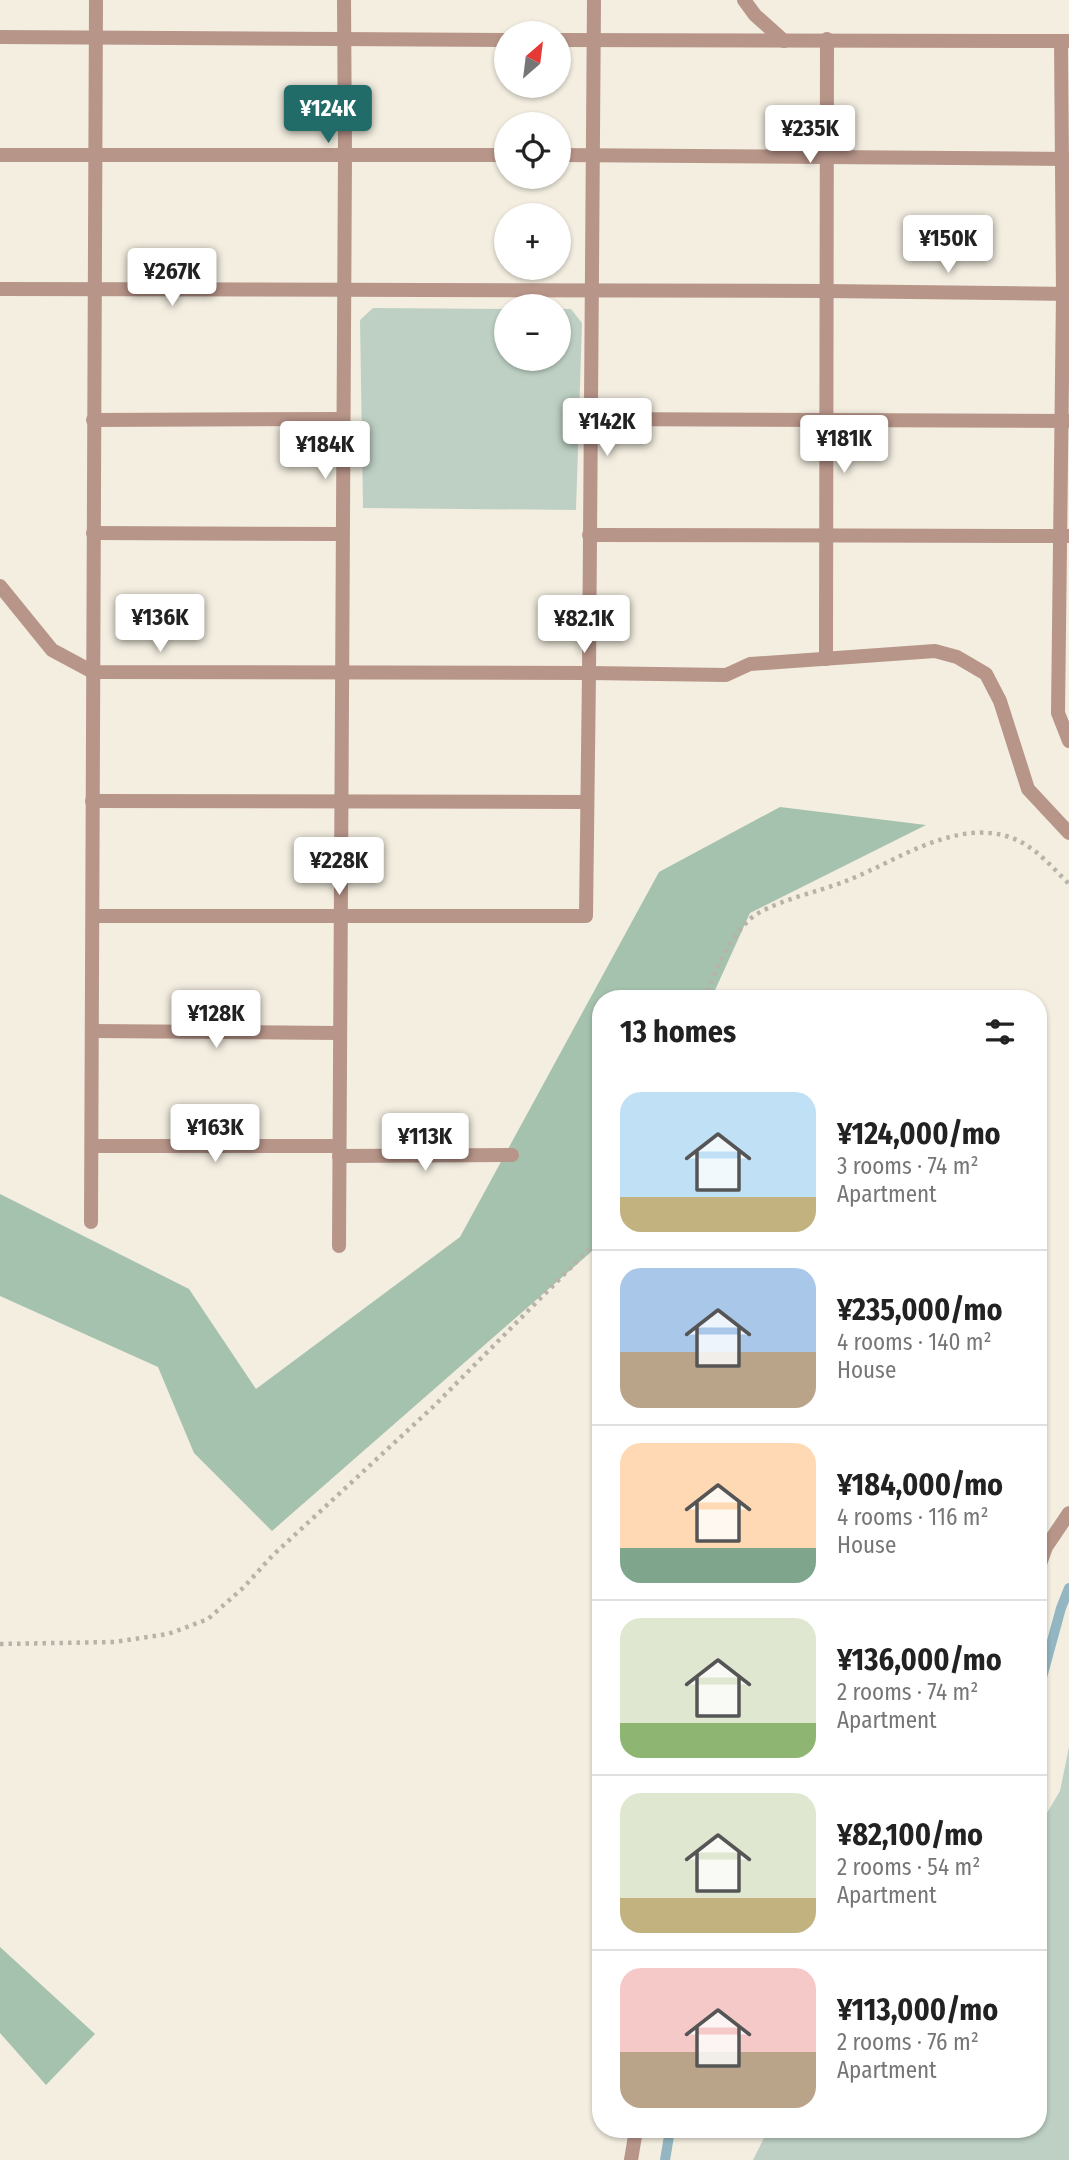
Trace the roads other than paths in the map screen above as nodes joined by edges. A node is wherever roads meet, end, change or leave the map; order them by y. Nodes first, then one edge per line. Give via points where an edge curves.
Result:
1 (96, 0) edge
2 (344, 0) edge
3 (594, 0) edge
4 (744, 0) edge
5 (0, 37) edge
6 (95, 37) junction
7 (827, 39) junction
8 (344, 40) junction
9 (494, 40) edge
10 (571, 40) edge
11 (593, 41) junction
12 (783, 41) junction
13 (1065, 41) edge
14 (345, 153) junction
15 (0, 155) edge
16 (95, 155) junction
17 (494, 155) edge
18 (571, 155) edge
19 (592, 155) junction
20 (827, 157) junction
21 (1065, 159) edge
22 (0, 289) edge
23 (94, 290) junction
24 (344, 291) junction
25 (590, 291) junction
26 (826, 291) junction
27 (1066, 294) edge
28 (93, 419) junction
29 (343, 419) junction
30 (590, 419) junction
31 (826, 420) junction
32 (1065, 421) edge
33 (93, 533) junction
34 (342, 534) junction
35 (589, 535) junction
36 (826, 536) junction
37 (1064, 536) edge
38 (0, 586) edge
39 (1064, 654) edge
40 (826, 659) junction
41 (93, 672) junction
42 (341, 672) junction
43 (589, 673) junction
44 (1069, 741) edge
45 (92, 801) junction
46 (341, 801) junction
47 (587, 802) junction
48 (1069, 833) edge
49 (340, 915) junction
50 (93, 916) junction
51 (92, 1031) junction
52 (339, 1033) junction
53 (92, 1146) junction
54 (339, 1151) junction
55 (512, 1155) dead end
56 (91, 1222) dead end
57 (339, 1246) dead end
58 (1069, 1513) edge
59 (1047, 1546) edge
60 (635, 2138) edge
61 (631, 2160) edge

1 - 6 street
2 - 8 street
3 - 11 street
4 - 12 street
5 - 6 street
6 - 8 street
6 - 16 street
7 - 12 street
7 - 13 street
7 - 20 street
8 - 9 street
8 - 14 street
10 - 11 street
11 - 12 street
11 - 19 street
13 - 21 street
14 - 16 street
14 - 17 street
14 - 24 street
15 - 16 street
16 - 23 street
18 - 19 street
19 - 20 street
19 - 25 street
20 - 21 street
20 - 26 street
21 - 27 street
22 - 23 street
23 - 24 street
23 - 28 street
24 - 25 street
24 - 29 street
25 - 26 street
25 - 30 street
26 - 27 street
26 - 31 street
27 - 32 street
28 - 29 street
28 - 33 street
29 - 34 street
30 - 31 street
30 - 35 street
31 - 32 street
31 - 36 street
32 - 37 street
33 - 34 street
33 - 41 street
34 - 42 street
35 - 36 street
35 - 43 street
36 - 37 street
36 - 40 street
37 - 39 street
38 - 41 street via 52,650
39 - 44 street via 1058,713
40 - 43 street via 750,664 726,676
40 - 48 street via 935,651 957,657 986,674 1000,701 1028,789
41 - 42 street
41 - 45 street
42 - 43 street
42 - 46 street
43 - 47 street
45 - 46 street
45 - 50 street
46 - 47 street
46 - 49 street
47 - 49 street via 586,916
49 - 50 street
49 - 52 street
50 - 51 street
51 - 52 street
51 - 53 street
52 - 54 street
53 - 54 street
53 - 56 street
54 - 55 street
54 - 57 street
58 - 59 street
60 - 61 street

